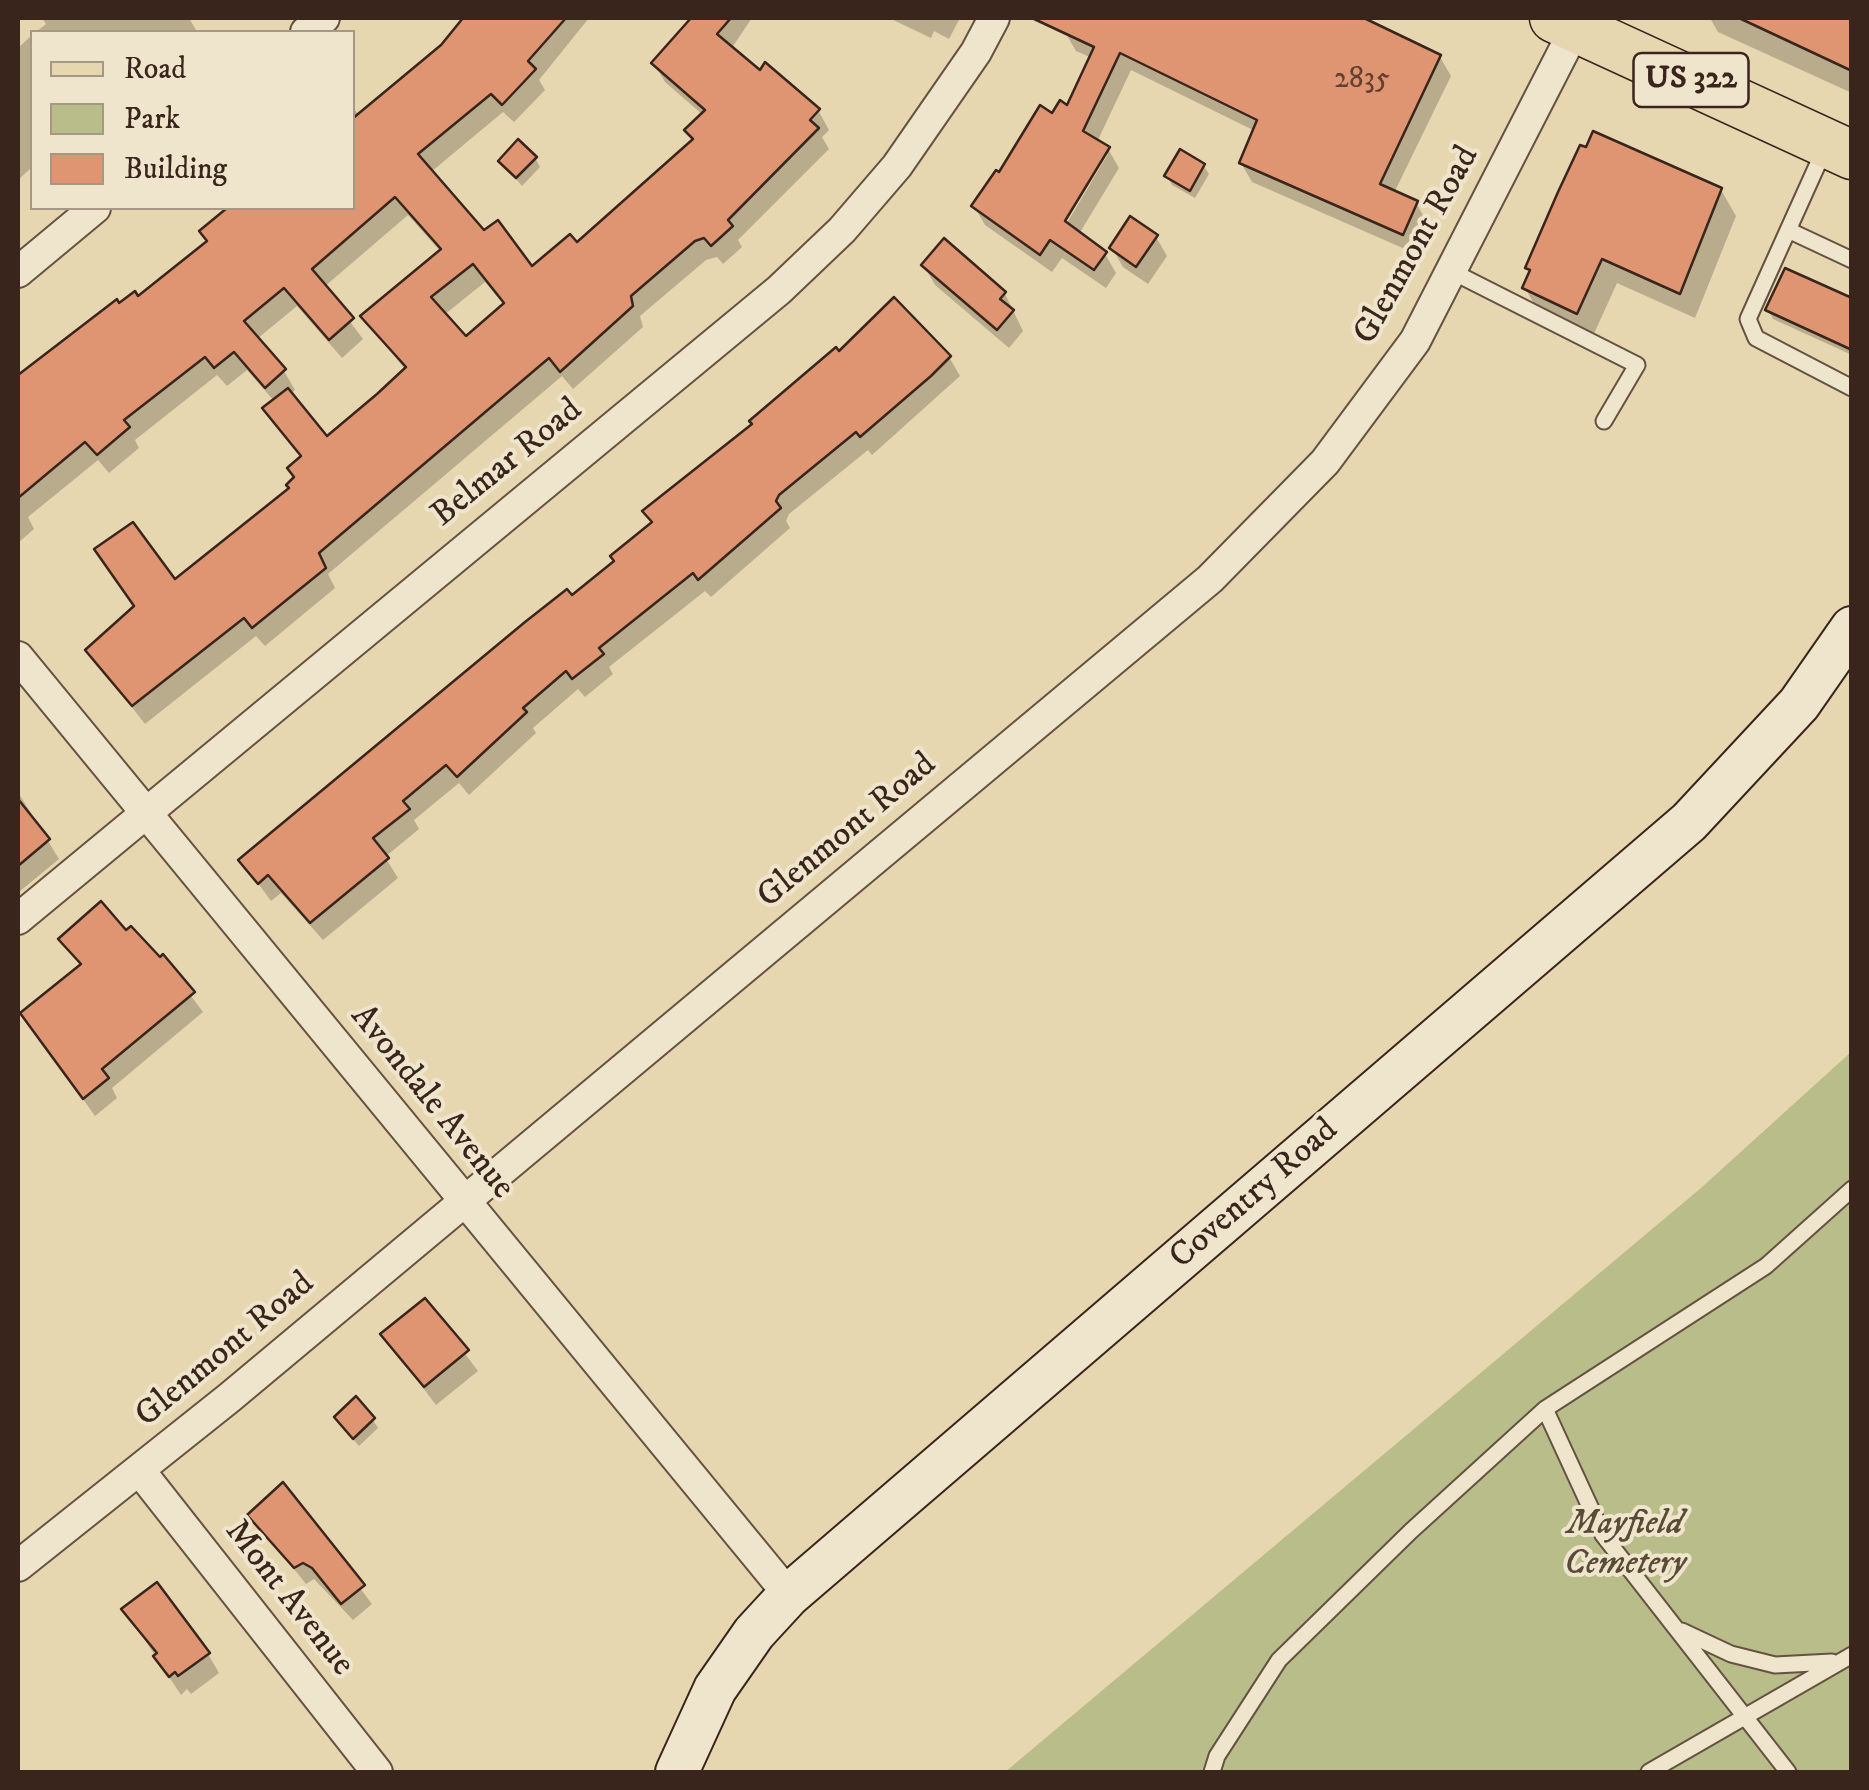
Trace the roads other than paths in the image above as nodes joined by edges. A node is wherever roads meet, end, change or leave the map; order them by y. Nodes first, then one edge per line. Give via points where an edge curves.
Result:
1 (994, 18) edge
2 (1565, 22) edge
3 (1839, 149) edge
4 (93, 210) edge
5 (1788, 230) junction
6 (1852, 260) edge
7 (1451, 270) junction
8 (18, 272) edge
9 (1852, 388) edge
10 (1604, 421) dead end
11 (1852, 628) edge
12 (18, 657) edge
13 (146, 810) junction
14 (18, 919) edge
15 (1850, 1196) edge
16 (463, 1202) junction
17 (1545, 1409) junction
18 (140, 1471) junction
19 (18, 1566) edge
20 (790, 1595) junction
21 (1674, 1626) junction
22 (1846, 1658) edge
23 (1747, 1716) junction
24 (377, 1772) edge
25 (676, 1772) edge
26 (1212, 1772) edge
27 (1649, 1772) edge
28 (1788, 1772) edge

1 - 13 street, Belmar Road via 898,166 817,254
2 - 3 main road, US 322
2 - 7 street, Glenmont Road
3 - 5 lane
4 - 8 street
5 - 6 lane
5 - 9 lane via 1748,319 1756,338
7 - 10 lane via 1637,364
7 - 16 street, Glenmont Road via 1416,341 1326,462 1210,580
11 - 20 street, Coventry Road via 1799,704 1688,822
12 - 13 street, Avondale Avenue
13 - 14 street, Belmar Road
13 - 16 street, Avondale Avenue
15 - 17 lane via 1766,1266
16 - 18 street, Glenmont Road
16 - 20 street, Avondale Avenue
17 - 21 lane via 1603,1535
17 - 26 lane via 1314,1622 1280,1660
18 - 19 street, Glenmont Road
18 - 24 street, Mont Avenue
20 - 25 street, Coventry Road via 715,1689
21 - 22 lane via 1731,1654 1775,1665
21 - 23 lane
22 - 23 lane
23 - 27 lane
23 - 28 lane

